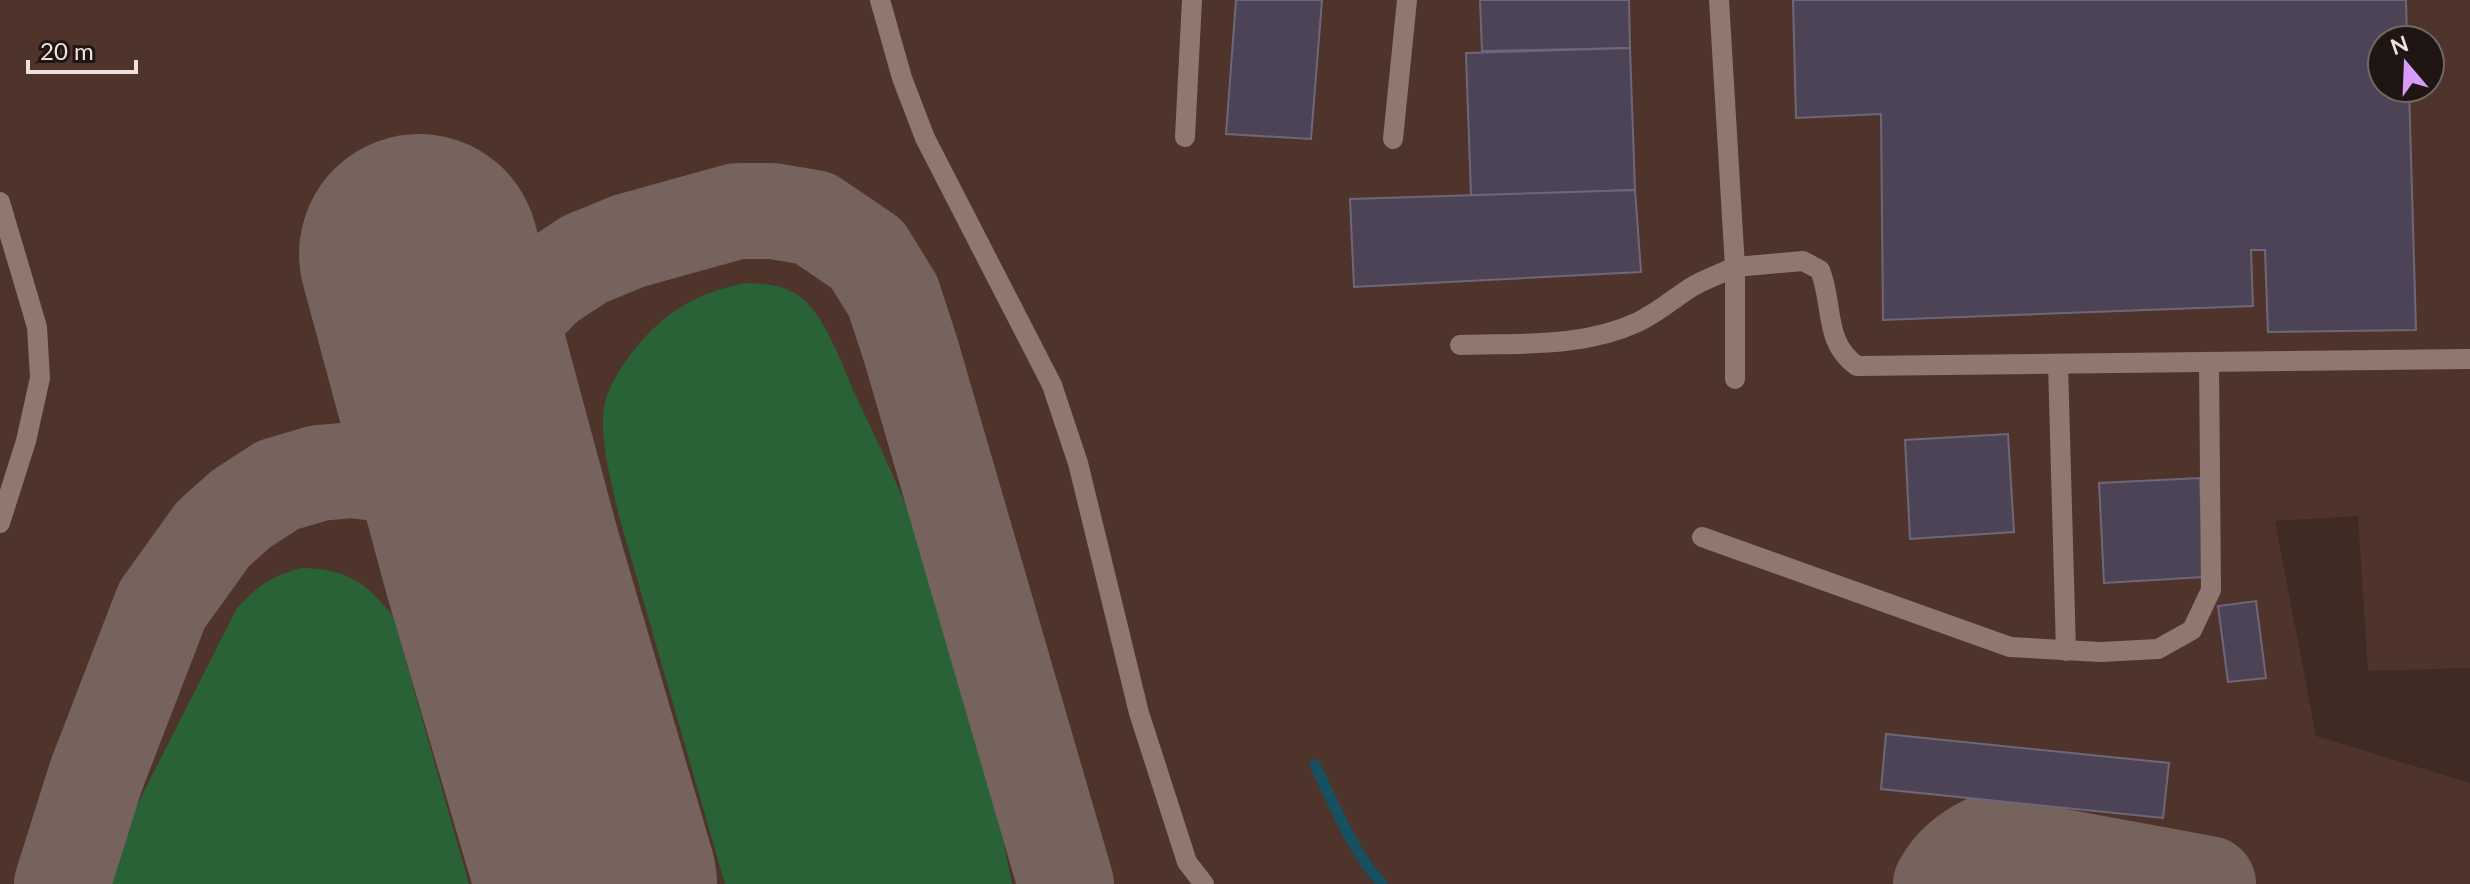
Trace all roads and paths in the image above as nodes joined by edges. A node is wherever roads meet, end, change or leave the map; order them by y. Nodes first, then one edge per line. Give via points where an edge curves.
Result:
1 (880, 0) edge
2 (1192, 0) edge
3 (1407, 0) edge
4 (1719, 0) edge
5 (1185, 137) dead end
6 (1393, 139) dead end
7 (0, 202) edge
8 (1735, 267) junction
9 (1460, 345) dead end
10 (2470, 359) edge
11 (2209, 362) junction
12 (2058, 364) junction
13 (1735, 379) dead end
14 (0, 523) edge
15 (1702, 537) dead end
16 (2066, 651) junction
17 (1204, 884) edge

1 - 17 lane via 925,138 1052,385 1078,463 1139,713 1187,862
2 - 5 lane
3 - 6 lane
4 - 8 lane
7 - 14 lane via 37,327 40,378
8 - 9 lane via 1636,323 1580,341
8 - 12 lane via 1803,261 1820,270 1838,348 1857,366
8 - 13 lane
10 - 11 lane
11 - 12 lane
11 - 16 lane via 2211,590 2192,630 2158,649
12 - 16 lane
15 - 16 lane via 2010,647

